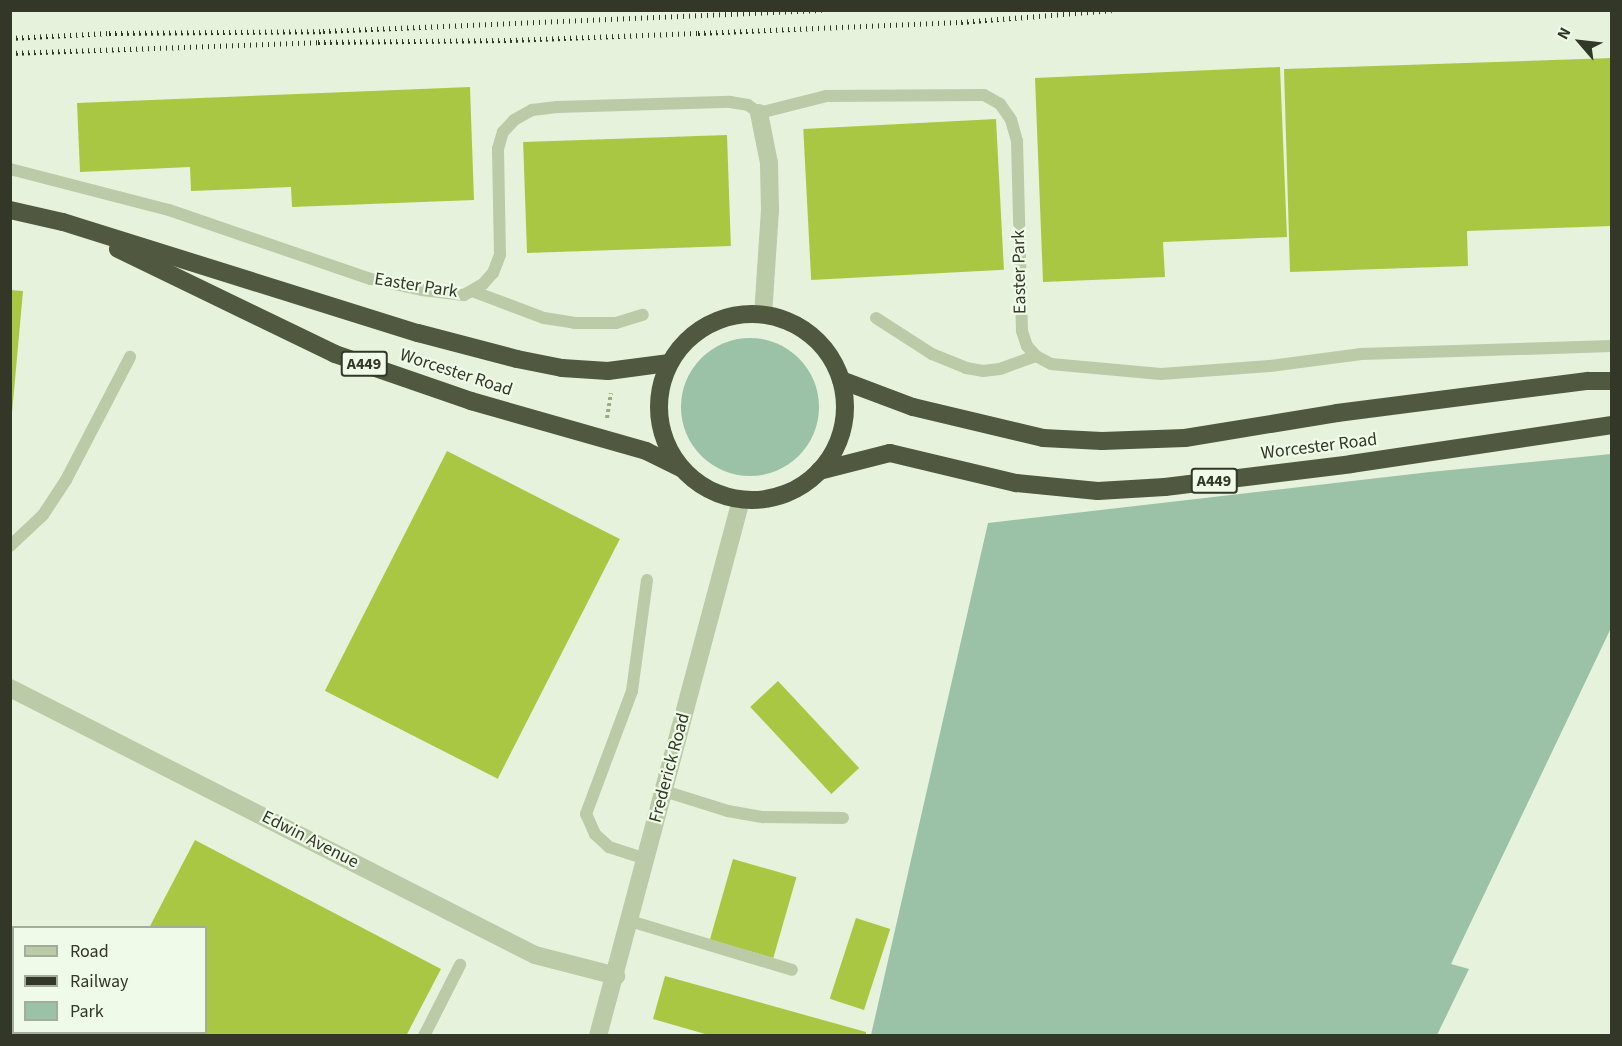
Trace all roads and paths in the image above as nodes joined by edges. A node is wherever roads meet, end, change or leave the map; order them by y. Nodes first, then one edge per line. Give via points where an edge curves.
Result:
1 (759, 113) junction
2 (10, 169) edge
3 (10, 210) edge
4 (63, 222) junction
5 (472, 291) junction
6 (644, 315) dead end
7 (762, 315) junction
8 (876, 318) dead end
9 (1611, 346) edge
10 (1036, 356) junction
11 (130, 357) dead end
12 (669, 363) junction
13 (608, 371) junction
14 (841, 380) junction
15 (1611, 381) edge
16 (1611, 425) edge
17 (603, 440) junction
18 (681, 468) junction
19 (819, 471) junction
20 (741, 500) junction
21 (10, 546) edge
22 (647, 580) dead end
23 (10, 688) edge
24 (664, 791) junction
25 (843, 818) dead end
26 (646, 859) junction
27 (630, 921) junction
28 (460, 965) dead end
29 (792, 970) dead end
30 (616, 976) junction
31 (424, 1035) edge
32 (598, 1035) edge

1 - 5 lane, Easter Park via 748,105 730,102 557,107 532,110 514,120 503,132 498,149 500,255 493,273
1 - 7 street via 769,163 770,210
1 - 10 lane, Easter Park via 825,96 963,94 984,95 1000,104 1011,120 1017,141 1022,331
2 - 5 lane, Easter Park via 169,210 371,279 444,293 464,295
3 - 4 highway, Worcester Road / A449
4 - 13 highway, Worcester Road / A449 via 418,333 517,359 562,368
4 - 17 highway, Worcester Road / A449 via 335,354 471,401
5 - 6 lane via 544,318 574,323 616,323
7 - 12 highway, Worcester Road / A449 via 727,318 699,330
7 - 14 highway, Worcester Road / A449 via 796,325 816,339
8 - 10 lane via 932,354 966,368 1000,369
9 - 10 lane via 1361,354 1161,374 1051,364
11 - 21 lane via 44,515
12 - 13 highway, Worcester Road / A449
12 - 18 highway, Worcester Road / A449 via 662,377 660,421 667,446
13 - 17 path via 611,398
14 - 15 highway, Worcester Road via 912,407 1043,438 1102,441 1185,438 1337,414
14 - 19 highway, Worcester Road / A449 via 845,404 842,428 834,451
16 - 19 highway, Worcester Road / A449 via 1375,461 1165,487 1098,491 1016,483 890,453
17 - 18 highway, Worcester Road / A449 via 646,451
18 - 20 highway, Worcester Road / A449 via 707,489
19 - 20 highway, Worcester Road / A449 via 802,486 781,496
20 - 24 street, Frederick Road
22 - 26 lane via 632,691 586,814 595,834 609,847
23 - 30 street, Edwin Avenue via 536,956
24 - 25 lane via 728,811 763,817
24 - 26 street, Frederick Road
26 - 27 street, Frederick Road
27 - 29 lane
27 - 30 street, Frederick Road
28 - 31 lane
30 - 32 street, Frederick Road

